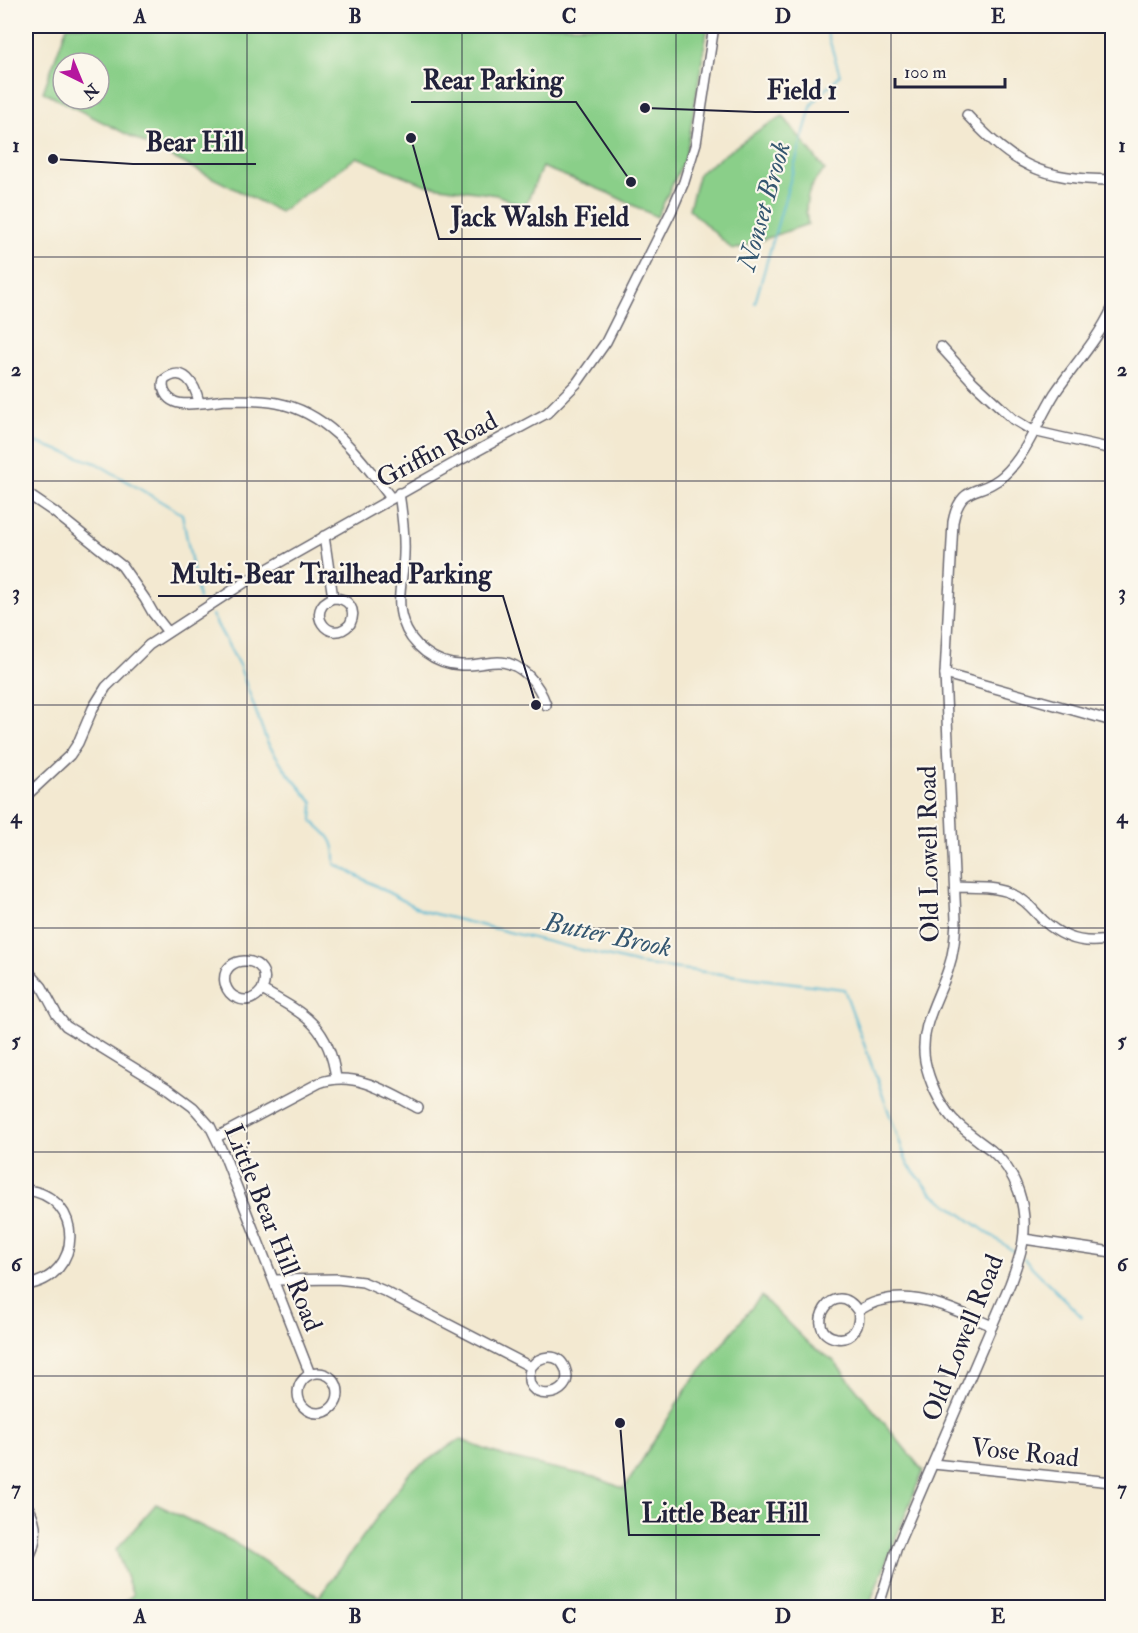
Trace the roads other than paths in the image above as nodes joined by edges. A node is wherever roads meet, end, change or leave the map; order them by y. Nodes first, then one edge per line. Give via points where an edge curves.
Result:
1 (714, 26) edge
2 (967, 115) dead end
3 (1113, 180) edge
4 (1113, 309) edge
5 (940, 347) dead end
6 (199, 402) dead end
7 (1033, 431) junction
8 (1113, 449) edge
9 (26, 493) edge
10 (395, 496) junction
11 (324, 536) junction
12 (333, 598) dead end
13 (168, 632) junction
14 (945, 674) junction
15 (546, 705) dead end
16 (1113, 722) edge
17 (26, 796) edge
18 (955, 887) junction
19 (1113, 939) edge
20 (26, 969) edge
21 (262, 990) junction
22 (336, 1078) junction
23 (418, 1108) dead end
24 (217, 1137) junction
25 (26, 1190) edge
26 (1024, 1239) junction
27 (1113, 1252) edge
28 (274, 1280) junction
29 (26, 1285) edge
30 (858, 1311) junction
31 (992, 1326) junction
32 (531, 1367) junction
33 (310, 1374) junction
34 (933, 1464) junction
35 (1113, 1482) edge
36 (26, 1504) edge
37 (26, 1562) edge
38 (878, 1608) edge

1 - 10 street, Griffin Road via 696,143 684,182 597,356 547,413
2 - 3 street via 1011,156 1036,170 1061,177
4 - 7 street, Old Lowell Road
5 - 7 street via 1013,419
6 - 10 street via 264,401 311,415 340,436
7 - 8 street
7 - 14 street, Old Lowell Road via 1011,469 1000,479 967,494 955,509
9 - 13 street via 122,566
10 - 11 street, Griffin Road
10 - 15 street via 405,543 400,603 403,621 413,640 428,654 450,663 512,664 531,679
11 - 12 street
11 - 13 street, Griffin Road
13 - 17 street, Griffin Road via 142,651 106,687 70,755
14 - 16 street
14 - 18 street, Old Lowell Road
18 - 19 street via 1010,893 1070,938 1091,942
18 - 26 street, Old Lowell Road via 954,945 925,1028 926,1062 942,1104 953,1119 993,1152 1018,1187 1024,1209
20 - 24 street, Little Bear Hill Road via 66,1026 183,1099
21 - 21 street via 264,974 257,964 241,961 228,970 226,986 236,998 253,998
21 - 22 street via 316,1027 331,1053
22 - 23 street via 377,1088
22 - 24 street via 319,1083
24 - 28 street, Little Bear Hill Road
25 - 29 street via 41,1193 58,1205 70,1235 67,1255 56,1272
26 - 27 street
26 - 31 street, Old Lowell Road
28 - 32 street via 345,1279 374,1286
28 - 33 street, Little Bear Hill Road
30 - 30 street via 857,1329 848,1336 836,1338 821,1325 825,1306 836,1299 849,1301
30 - 31 street via 878,1300 911,1298 935,1302
31 - 34 street, Old Lowell Road
32 - 32 street via 528,1374 537,1391 552,1394 564,1385 566,1370 558,1360 543,1357
33 - 33 street via 300,1383 298,1396 310,1412 324,1412 337,1399 336,1386 323,1373
34 - 35 street, Vose Road
34 - 38 street, Old Lowell Road via 897,1547
36 - 37 street via 36,1536

